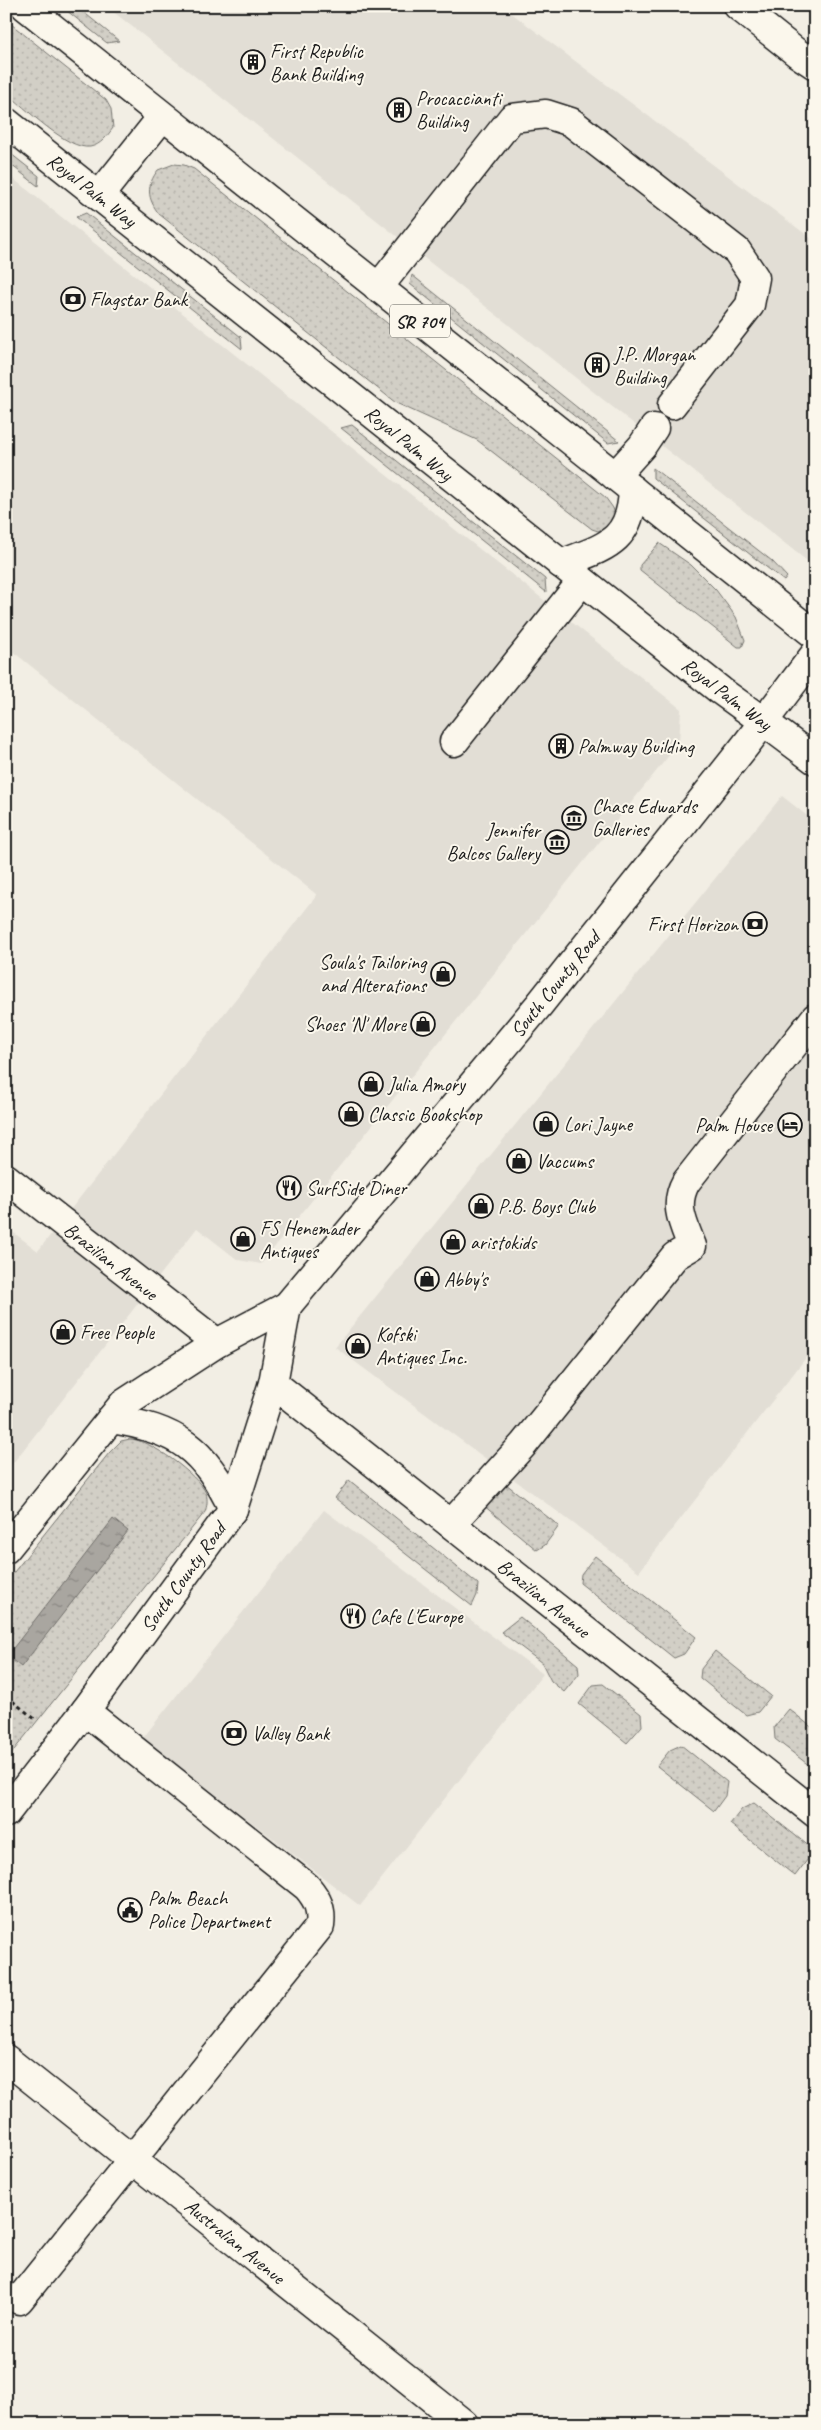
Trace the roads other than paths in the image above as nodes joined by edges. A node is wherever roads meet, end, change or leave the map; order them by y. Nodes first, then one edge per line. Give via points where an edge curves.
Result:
1 (25, 6) edge
2 (738, 6) edge
3 (815, 65) edge
4 (162, 117) junction
5 (6, 122) edge
6 (100, 196) junction
7 (378, 288) junction
8 (672, 406) dead end
9 (654, 428) dead end
10 (624, 483) junction
11 (572, 572) junction
12 (815, 635) edge
13 (815, 654) edge
14 (764, 722) junction
15 (454, 742) dead end
16 (815, 760) edge
17 (815, 1018) edge
18 (6, 1178) edge
19 (287, 1306) junction
20 (217, 1343) junction
21 (273, 1382) junction
22 (111, 1419) junction
23 (233, 1509) junction
24 (451, 1524) junction
25 (6, 1548) edge
26 (85, 1711) junction
27 (6, 1813) edge
28 (815, 1813) edge
29 (6, 2059) edge
30 (131, 2158) junction
31 (19, 2300) dead end
32 (464, 2424) edge

1 - 4 main road, SR 704
2 - 3 main road
4 - 6 main road
4 - 7 main road, SR 704
5 - 6 main road, Royal Palm Way
6 - 11 main road, Royal Palm Way
7 - 8 main road via 512,118 546,114 571,122 737,251 755,278 750,305
7 - 10 main road, SR 704
9 - 10 main road
10 - 11 main road via 632,508 622,532
10 - 12 main road, SR 704
11 - 14 main road, Royal Palm Way
11 - 15 main road
13 - 14 main road, South County Road
14 - 16 main road, Royal Palm Way
14 - 19 main road, South County Road via 539,1006
17 - 24 main road via 680,1191 680,1215 692,1246 675,1256 523,1445
18 - 20 main road, Brazilian Avenue
19 - 20 main road, South County Road
19 - 21 main road, South County Road
20 - 22 main road, South County Road via 123,1404
21 - 23 main road, South County Road
21 - 24 main road, Brazilian Avenue
22 - 23 main road via 144,1424 173,1436 200,1455 220,1480
22 - 25 main road, South County Road
23 - 26 main road, South County Road
24 - 28 main road, Brazilian Avenue
26 - 27 main road, South County Road
26 - 30 main road via 307,1887 322,1912 320,1926
29 - 30 main road, Australian Avenue
30 - 31 main road
30 - 32 main road, Australian Avenue

